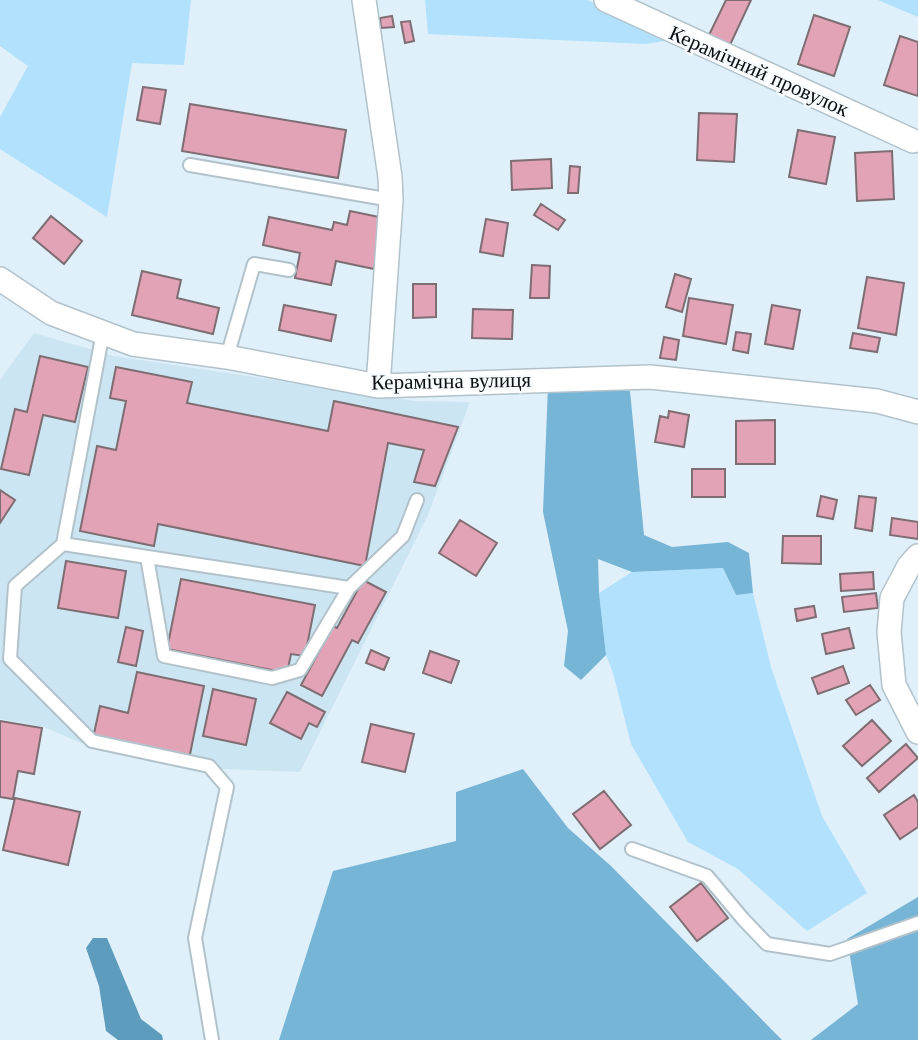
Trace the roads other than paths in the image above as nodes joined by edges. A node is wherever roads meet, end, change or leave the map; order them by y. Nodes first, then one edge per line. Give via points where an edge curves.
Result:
1 (364, 0) edge
2 (606, 0) edge
3 (913, 141) dead end
4 (190, 165) dead end
5 (391, 200) junction
6 (289, 270) dead end
7 (0, 279) edge
8 (103, 332) junction
9 (227, 356) junction
10 (378, 386) junction
11 (918, 412) edge
12 (418, 500) dead end
13 (63, 544) junction
14 (918, 556) edge
15 (147, 557) junction
16 (349, 588) junction
17 (918, 732) edge
18 (632, 849) dead end
19 (918, 923) edge
20 (212, 1040) edge

1 - 5 street
2 - 3 street, Керамічний провулок
4 - 5 lane
5 - 10 street
6 - 9 lane via 254,264
7 - 8 street, Керамічна вулиця via 51,313
8 - 9 street, Керамічна вулиця via 133,344
8 - 13 lane
9 - 10 street, Керамічна вулиця
10 - 11 street, Керамічна вулиця via 650,377 877,401
12 - 16 lane via 403,536
13 - 15 lane
13 - 20 lane via 15,586 10,659 92,741 209,766 227,787 194,938
14 - 17 street via 892,598 888,632 894,685
15 - 16 lane
15 - 16 lane via 164,656 272,677 300,670
18 - 19 lane via 707,876 767,944 830,954

